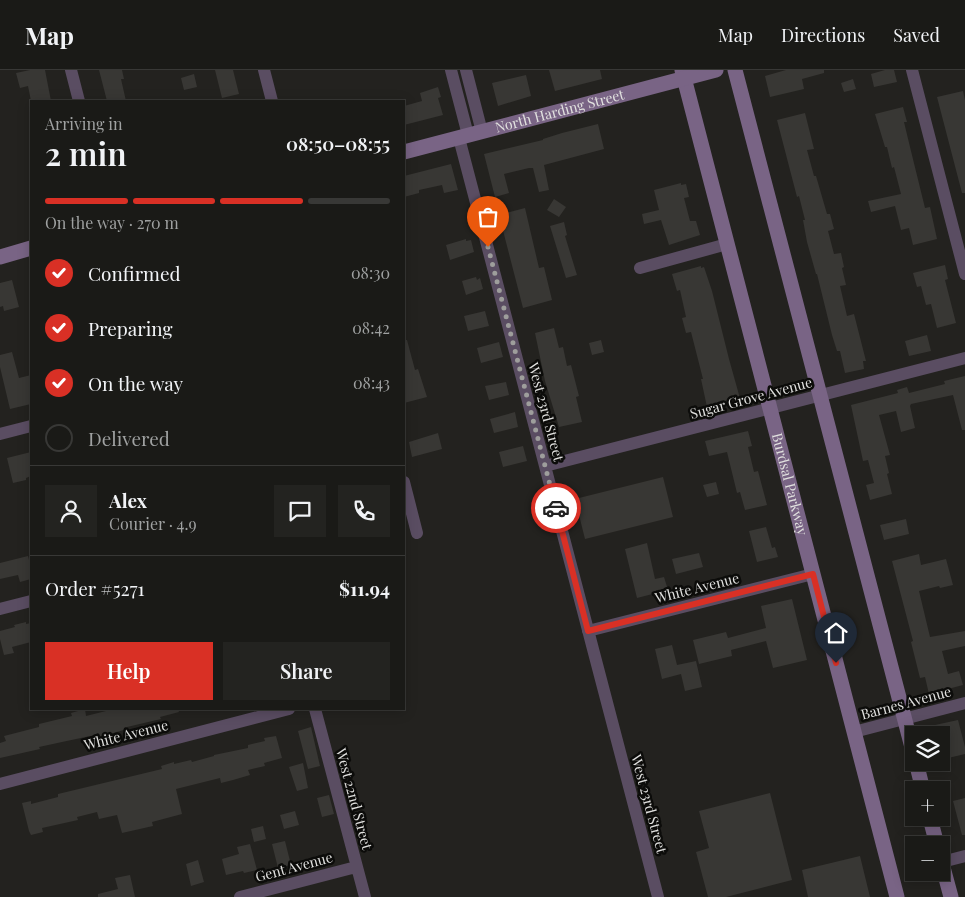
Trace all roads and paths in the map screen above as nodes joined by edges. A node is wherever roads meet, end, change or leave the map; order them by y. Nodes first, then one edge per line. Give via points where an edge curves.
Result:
1 (71, 70) edge
2 (264, 70) edge
3 (451, 70) edge
4 (466, 70) edge
5 (716, 70) edge
6 (735, 70) edge
7 (912, 70) edge
8 (683, 74) edge
9 (79, 100) edge
10 (272, 100) edge
11 (470, 135) junction
12 (405, 152) edge
13 (727, 244) junction
14 (30, 248) edge
15 (0, 257) edge
16 (640, 268) dead end
17 (965, 274) edge
18 (965, 358) edge
19 (820, 395) junction
20 (770, 408) junction
21 (30, 426) edge
22 (0, 434) edge
23 (545, 466) junction
24 (405, 486) edge
25 (417, 534) dead end
26 (813, 574) junction
27 (30, 601) edge
28 (0, 609) edge
29 (588, 631) junction
30 (965, 702) edge
31 (286, 710) edge
32 (316, 710) edge
33 (904, 719) junction
34 (906, 726) edge
35 (854, 732) junction
36 (0, 784) edge
37 (965, 856) edge
38 (950, 859) edge
39 (356, 867) junction
40 (947, 881) edge
41 (240, 897) edge
42 (365, 897) edge
43 (658, 897) edge
44 (898, 897) edge
45 (951, 897) edge

1 - 9 street
2 - 10 street
3 - 11 street, West 23rd Street
4 - 11 street, West 23rd Street
5 - 8 street, North Harding Street
6 - 19 street
7 - 17 street
8 - 11 street, North Harding Street
8 - 13 street, Burdsal Parkway
11 - 12 street, North Harding Street
11 - 23 street, West 23rd Street
13 - 16 street
13 - 20 street, Burdsal Parkway
14 - 15 street
18 - 19 street, Sugar Grove Avenue
19 - 20 street, Sugar Grove Avenue
19 - 33 street
20 - 23 street, Sugar Grove Avenue
20 - 26 street, Burdsal Parkway
21 - 22 street
23 - 29 street, West 23rd Street
24 - 25 street
26 - 29 street, White Avenue
26 - 35 street, Burdsal Parkway
27 - 28 street
29 - 43 street, West 23rd Street
30 - 33 street, Barnes Avenue
31 - 36 street, White Avenue
32 - 39 street, West 22nd Street
33 - 34 street
33 - 35 street, Barnes Avenue
35 - 44 street, Burdsal Parkway
37 - 38 street
39 - 41 street, Gent Avenue
39 - 42 street, West 22nd Street
40 - 45 street

